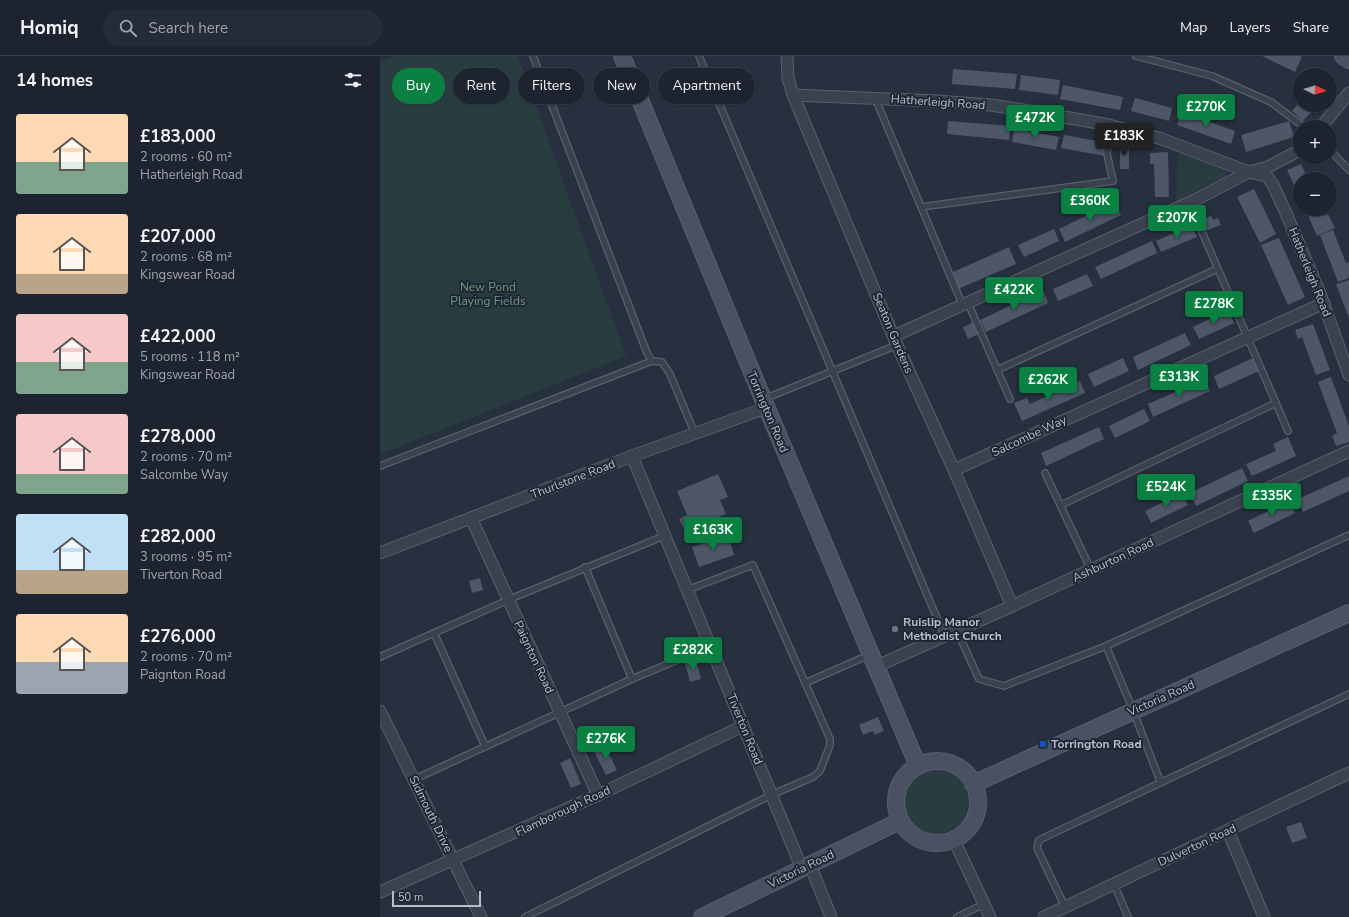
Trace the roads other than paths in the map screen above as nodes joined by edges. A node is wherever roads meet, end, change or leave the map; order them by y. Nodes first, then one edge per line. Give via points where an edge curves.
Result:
1 (532, 56) edge
2 (622, 56) edge
3 (698, 56) edge
4 (787, 56) edge
5 (1136, 56) edge
6 (1344, 56) edge
7 (1349, 60) edge
8 (1349, 93) edge
9 (793, 95) junction
10 (875, 98) junction
11 (1295, 120) edge
12 (1326, 120) edge
13 (1110, 125) junction
14 (1293, 154) edge
15 (1337, 157) edge
16 (1349, 170) edge
17 (1250, 172) junction
18 (921, 207) junction
19 (1202, 232) dead end
20 (1217, 269) junction
21 (1324, 303) junction
22 (966, 304) junction
23 (1248, 336) junction
24 (895, 340) junction
25 (1346, 356) edge
26 (652, 361) junction
27 (997, 370) junction
28 (832, 371) junction
29 (1349, 375) edge
30 (1010, 399) dead end
31 (1276, 403) junction
32 (764, 404) junction
33 (1288, 431) dead end
34 (695, 434) junction
35 (1349, 451) edge
36 (632, 456) junction
37 (380, 466) edge
38 (954, 470) junction
39 (1045, 473) dead end
40 (1061, 505) junction
41 (471, 518) junction
42 (1349, 535) edge
43 (664, 536) junction
44 (380, 553) edge
45 (585, 567) junction
46 (1091, 570) junction
47 (687, 590) junction
48 (508, 600) junction
49 (1012, 606) junction
50 (1349, 613) edge
51 (957, 631) junction
52 (434, 633) junction
53 (945, 637) junction
54 (711, 646) junction
55 (1106, 646) junction
56 (380, 657) edge
57 (874, 660) junction
58 (632, 679) junction
59 (805, 683) junction
60 (1349, 694) edge
61 (1133, 710) junction
62 (560, 712) junction
63 (381, 717) edge
64 (743, 726) junction
65 (485, 746) junction
66 (918, 766) junction
67 (1349, 773) edge
68 (415, 779) junction
69 (1160, 781) junction
70 (973, 784) junction
71 (598, 795) junction
72 (771, 795) junction
73 (900, 821) junction
74 (1228, 831) junction
75 (954, 840) junction
76 (454, 860) junction
77 (806, 867) junction
78 (1114, 884) junction
79 (380, 892) edge
80 (984, 904) junction
81 (1065, 907) junction
82 (481, 917) edge
83 (525, 917) edge
84 (702, 917) edge
85 (831, 917) edge
86 (957, 917) edge
87 (990, 917) edge
88 (1044, 917) edge
89 (1128, 917) edge
90 (1264, 917) edge

1 - 26 lane
2 - 32 street, Torrington Road
3 - 28 lane
4 - 9 street, Seaton Gardens via 788,78
5 - 11 lane via 1212,76 1271,102
6 - 7 street
8 - 12 street
9 - 10 street, Hatherleigh Road
9 - 24 street, Seaton Gardens
10 - 13 street, Hatherleigh Road via 991,105
10 - 18 lane
13 - 17 street, Hatherleigh Road via 1160,138
13 - 18 lane via 1107,154 1113,181
14 - 17 street via 1268,167
15 - 16 lane
17 - 21 street, Hatherleigh Road via 1267,176 1273,184
17 - 22 street
18 - 22 lane
19 - 20 lane
20 - 23 lane
20 - 27 lane
21 - 23 street, Salcombe Way
21 - 25 street, Hatherleigh Road
22 - 24 street
22 - 27 lane
23 - 31 lane
23 - 38 street, Salcombe Way
24 - 28 lane
24 - 38 street, Seaton Gardens
25 - 29 street, Hatherleigh Road
26 - 34 lane via 662,362 670,374
26 - 37 lane
27 - 30 lane
28 - 32 lane
28 - 53 lane
31 - 33 lane
31 - 40 lane
32 - 34 street, Thurlstone Road
32 - 57 street, Torrington Road
34 - 36 street, Thurlstone Road
35 - 46 street, Ashburton Road
36 - 41 street, Thurlstone Road
36 - 43 street, Tiverton Road
38 - 49 street, Seaton Gardens
39 - 40 lane
40 - 46 lane
41 - 44 street, Thurlstone Road
41 - 48 street, Paignton Road
42 - 55 lane
43 - 45 lane
43 - 47 street, Tiverton Road
45 - 48 lane
45 - 58 lane
46 - 49 street, Ashburton Road
47 - 54 street, Tiverton Road
47 - 59 lane via 754,565
48 - 52 lane
48 - 62 street, Paignton Road
49 - 51 street, Ashburton Road
50 - 61 street, Victoria Road
51 - 53 street, Ashburton Road
51 - 55 lane via 979,679 1004,686
52 - 56 lane
52 - 65 lane
53 - 57 street, Ashburton Road
54 - 58 lane
54 - 64 street, Tiverton Road
55 - 61 lane
57 - 59 lane
57 - 66 street, Torrington Road
58 - 62 lane
59 - 72 lane via 830,739 830,745 820,771 813,777
60 - 69 lane
61 - 69 lane
61 - 70 street, Victoria Road
62 - 65 lane
62 - 71 street, Paignton Road
63 - 68 street, Sidmouth Drive
64 - 71 street, Flamborough Road
64 - 72 street, Tiverton Road
65 - 68 lane
66 - 70 street via 941,761 954,765 965,773
66 - 73 street via 905,776 899,786 896,809
67 - 74 street, Dulverton Road
68 - 76 street, Sidmouth Drive
69 - 81 lane via 1039,840 1038,848
70 - 75 street via 977,797 975,816 964,833
71 - 76 street, Flamborough Road
72 - 77 street, Tiverton Road
72 - 83 lane
73 - 75 street via 917,839 929,843
73 - 77 street, Victoria Road
74 - 78 street, Dulverton Road
74 - 90 street
75 - 80 street
76 - 79 street, Flamborough Road
76 - 82 street, Sidmouth Drive
77 - 84 street, Victoria Road
77 - 85 street, Tiverton Road
78 - 81 street, Dulverton Road
78 - 89 lane
80 - 86 lane
80 - 87 street
81 - 88 street, Dulverton Road

